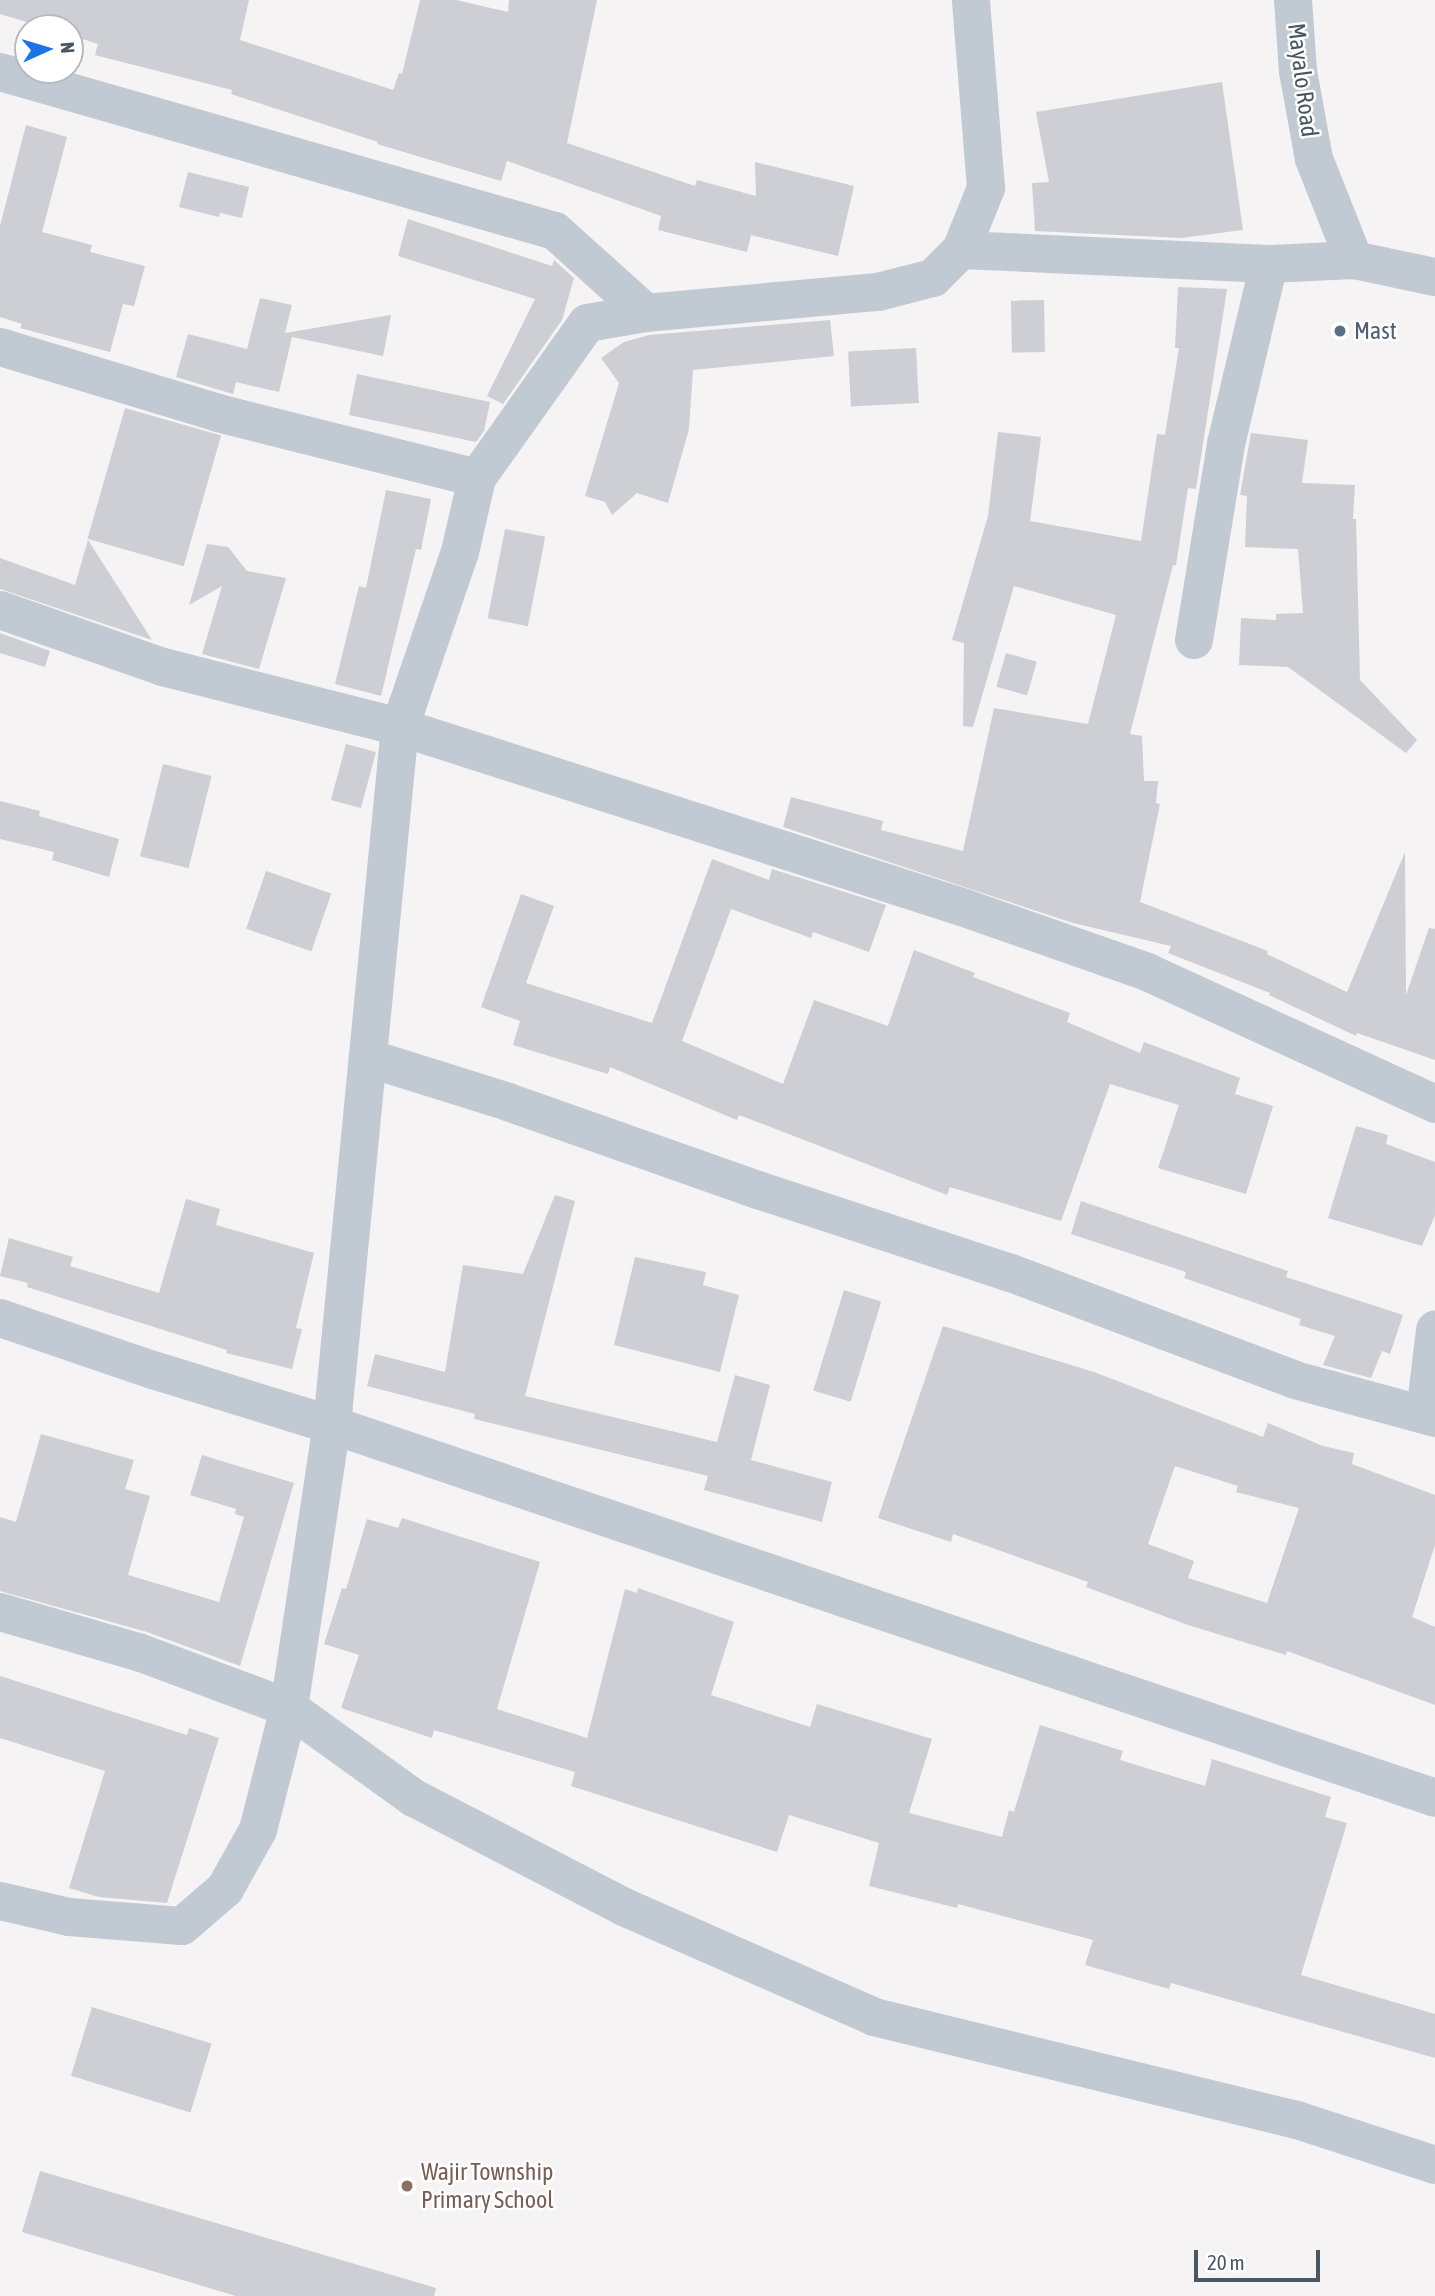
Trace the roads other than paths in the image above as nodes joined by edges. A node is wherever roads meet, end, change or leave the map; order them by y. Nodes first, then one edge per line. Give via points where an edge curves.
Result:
1 (971, 0) edge
2 (1293, 0) edge
3 (0, 72) edge
4 (961, 250) junction
5 (1353, 260) junction
6 (1269, 264) junction
7 (1435, 277) edge
8 (646, 313) junction
9 (0, 347) edge
10 (477, 478) junction
11 (0, 610) edge
12 (1194, 640) dead end
13 (400, 727) junction
14 (368, 1058) junction
15 (1435, 1104) edge
16 (0, 1318) edge
17 (1435, 1330) edge
18 (1430, 1415) edge
19 (332, 1425) junction
20 (0, 1612) edge
21 (289, 1708) junction
22 (1435, 1798) edge
23 (0, 1901) edge
24 (1435, 2165) edge

1 - 4 street via 986,188
2 - 5 street, Mayalo Road via 1298,71 1314,159
3 - 8 street via 555,231
4 - 6 street
4 - 8 street via 933,278 878,292
5 - 6 street
5 - 7 street
6 - 12 street via 1226,444
8 - 10 street via 587,323
9 - 10 street via 218,414
10 - 13 street via 460,552
11 - 13 street via 163,667
13 - 14 street
13 - 15 street via 959,906 1147,972
14 - 18 street via 1011,1273 1295,1380
14 - 19 street
16 - 19 street
17 - 18 street
19 - 21 street
19 - 22 street
20 - 21 street via 141,1653
21 - 23 street via 258,1830 225,1889 182,1926 69,1917
21 - 24 street via 414,1798 624,1907 874,2017 1297,2120

